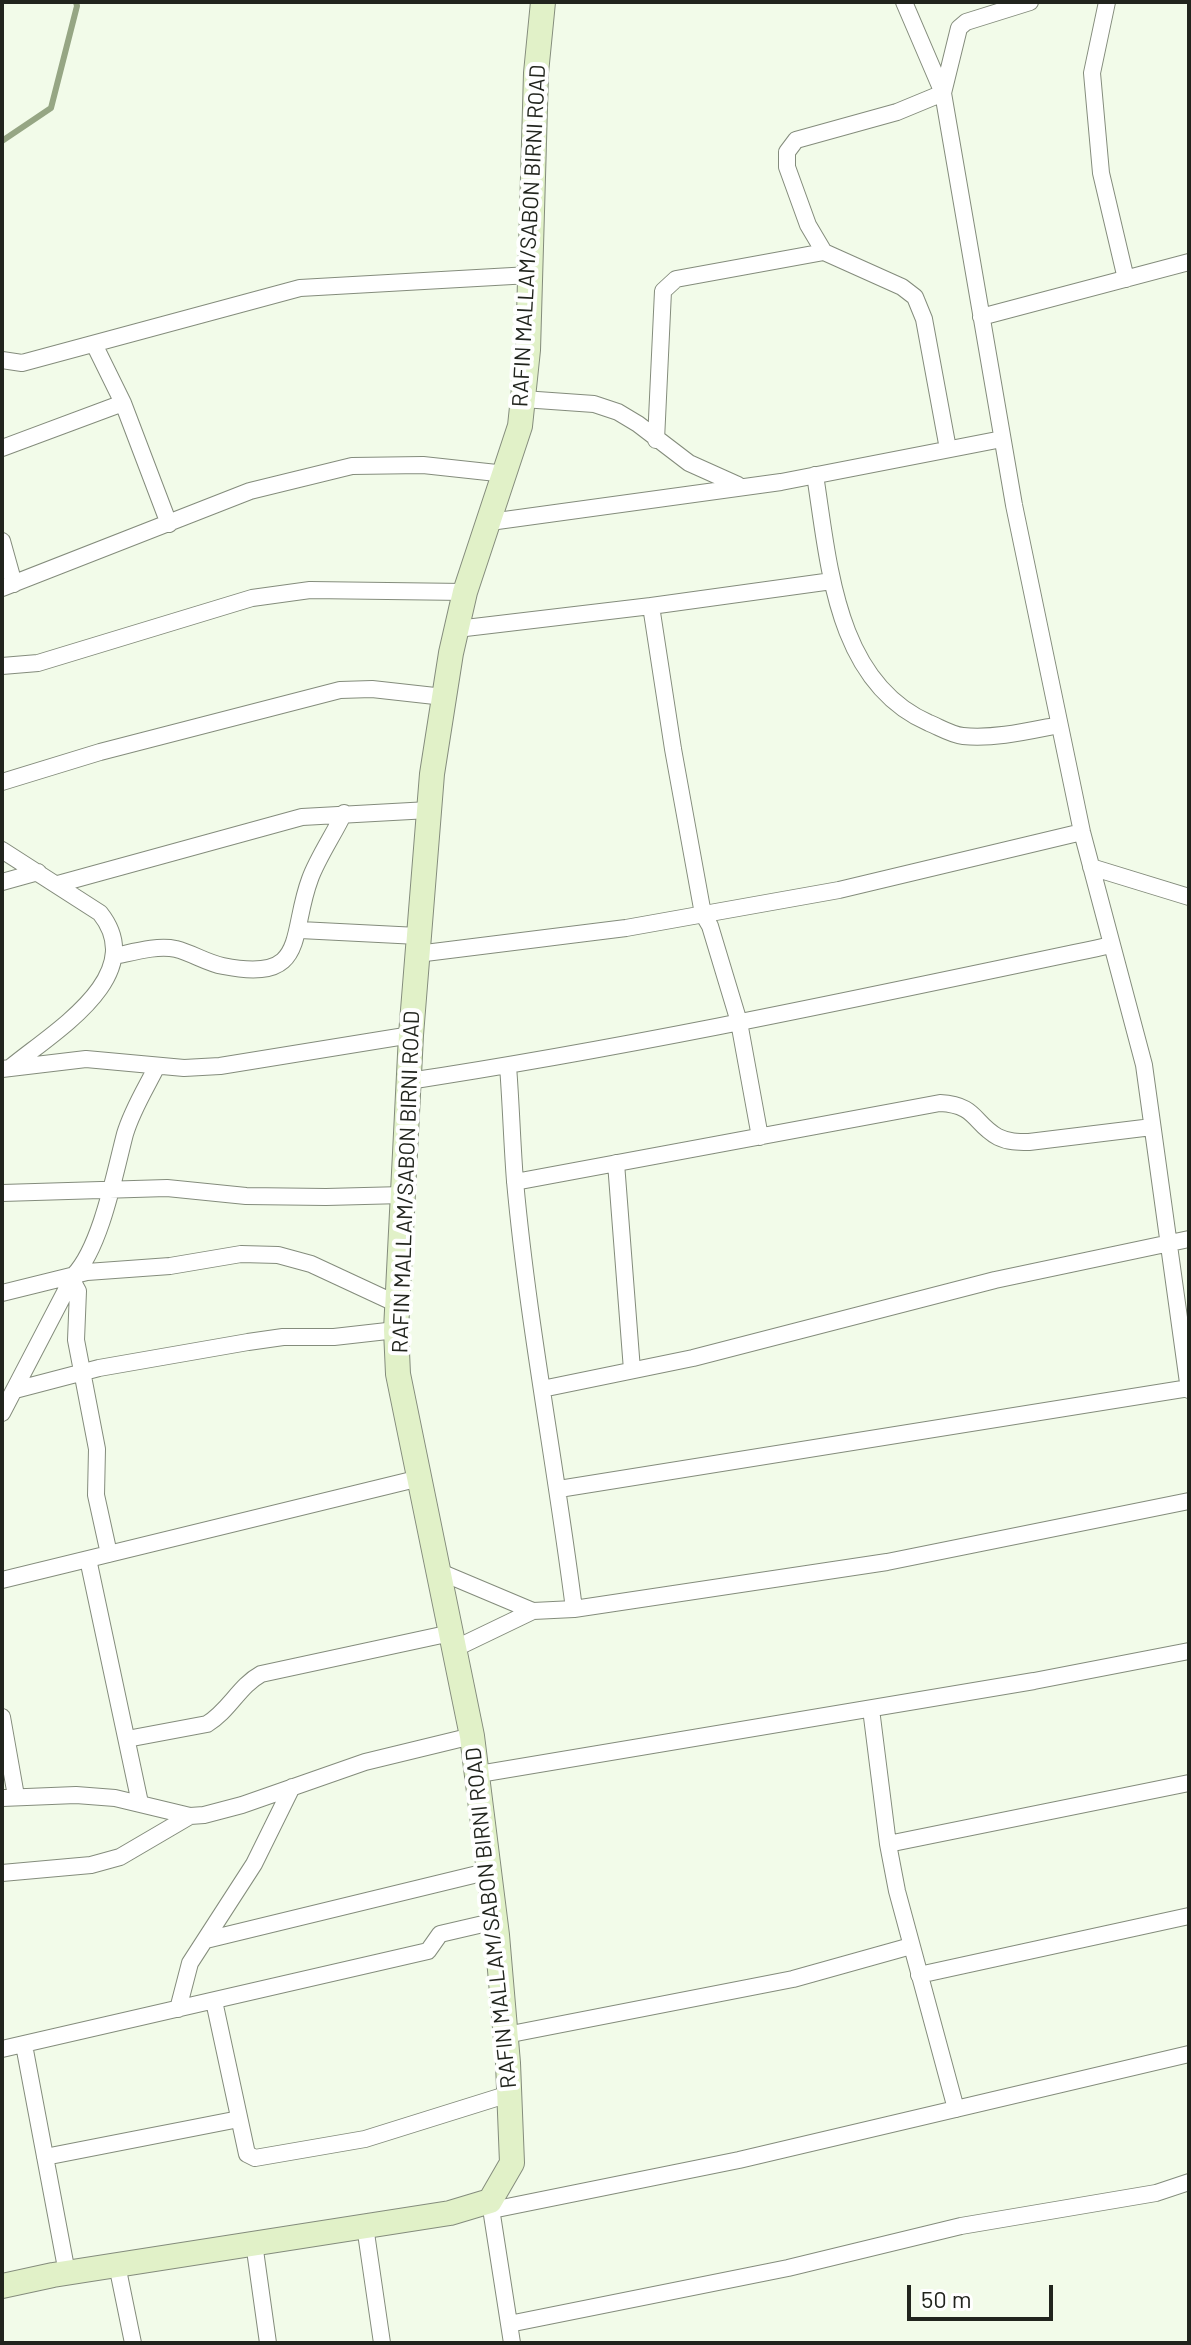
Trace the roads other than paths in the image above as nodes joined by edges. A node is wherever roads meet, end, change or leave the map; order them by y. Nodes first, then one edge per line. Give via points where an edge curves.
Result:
1 (543, 2) edge
2 (904, 2) edge
3 (1030, 2) edge
4 (1107, 2) edge
5 (943, 93) junction
6 (824, 252) junction
7 (1189, 262) edge
8 (530, 275) junction
9 (1126, 279) junction
10 (981, 317) junction
11 (94, 344) junction
12 (2, 360) edge
13 (523, 399) junction
14 (123, 403) junction
15 (1002, 439) junction
16 (656, 440) junction
17 (2, 448) edge
18 (948, 449) junction
19 (506, 474) junction
20 (815, 475) junction
21 (740, 486) junction
22 (490, 522) junction
23 (169, 524) junction
24 (2, 541) edge
25 (832, 581) junction
26 (8, 586) edge
27 (465, 592) junction
28 (651, 606) junction
29 (457, 629) junction
30 (2, 666) edge
31 (444, 697) junction
32 (1059, 725) junction
33 (2, 782) edge
34 (429, 810) junction
35 (344, 813) junction
36 (1082, 832) junction
37 (2, 850) edge
38 (1091, 867) junction
39 (38, 872) junction
40 (2, 882) edge
41 (58, 884) junction
42 (1189, 897) edge
43 (703, 914) junction
44 (300, 930) junction
45 (417, 945) junction
46 (1112, 945) junction
47 (115, 956) junction
48 (739, 1022) junction
49 (411, 1035) junction
50 (157, 1066) junction
51 (508, 1066) junction
52 (6, 1068) edge
53 (409, 1081) junction
54 (1152, 1127) junction
55 (760, 1137) junction
56 (616, 1163) junction
57 (515, 1182) junction
58 (112, 1190) junction
59 (2, 1193) edge
60 (403, 1195) junction
61 (1189, 1239) edge
62 (1168, 1244) junction
63 (73, 1278) junction
64 (2, 1293) edge
65 (397, 1304) junction
66 (396, 1330) junction
67 (632, 1370) junction
68 (83, 1372) junction
69 (542, 1389) junction
70 (1189, 1389) edge
71 (15, 1390) junction
72 (2, 1413) edge
73 (420, 1478) junction
74 (559, 1489) junction
75 (1189, 1501) edge
76 (109, 1554) junction
77 (88, 1559) junction
78 (438, 1571) junction
79 (2, 1580) edge
80 (574, 1609) junction
81 (533, 1611) junction
82 (453, 1641) junction
83 (1189, 1651) edge
84 (871, 1709) junction
85 (2, 1717) edge
86 (472, 1736) junction
87 (127, 1739) junction
88 (479, 1774) junction
89 (1189, 1783) edge
90 (292, 1787) junction
91 (9, 1797) edge
92 (140, 1803) junction
93 (190, 1816) junction
94 (888, 1844) junction
95 (490, 1871) junction
96 (2, 1873) edge
97 (1189, 1916) edge
98 (496, 1921) junction
99 (206, 1940) junction
100 (911, 1946) junction
101 (919, 1975) junction
102 (214, 2001) junction
103 (178, 2009) junction
104 (506, 2035) junction
105 (24, 2045) junction
106 (2, 2049) edge
107 (1189, 2054) edge
108 (509, 2094) junction
109 (956, 2109) junction
110 (239, 2119) junction
111 (45, 2157) junction
112 (1189, 2182) edge
113 (491, 2205) junction
114 (365, 2226) junction
115 (254, 2243) junction
116 (117, 2265) junction
117 (67, 2273) junction
118 (2, 2286) edge
119 (509, 2324) junction
120 (133, 2343) edge
121 (268, 2343) edge
122 (382, 2343) edge
123 (512, 2343) edge

1 - 8 street, RAFIN MALLAM/SABON BIRNI ROAD
2 - 5 street
3 - 5 street via 959,28
4 - 9 street via 1092,73 1101,173
5 - 6 street via 897,112 796,140 787,152 787,167 808,225
5 - 10 street
6 - 16 street via 668,284 663,291
6 - 18 street via 915,297 924,319
7 - 9 street
8 - 11 street via 300,288
8 - 13 street, RAFIN MALLAM/SABON BIRNI ROAD
9 - 10 street
10 - 15 street
11 - 12 street via 22,363
11 - 14 street
13 - 16 street via 594,404 618,412
13 - 19 street, RAFIN MALLAM/SABON BIRNI ROAD
14 - 17 street
14 - 23 street
15 - 18 street
15 - 32 street
16 - 21 street via 689,463
18 - 20 street
19 - 22 street, RAFIN MALLAM/SABON BIRNI ROAD
19 - 23 street via 423,465 352,466 250,491
20 - 21 street
20 - 25 street
21 - 22 street
22 - 27 street, RAFIN MALLAM/SABON BIRNI ROAD
23 - 26 street
24 - 26 street
25 - 28 street
25 - 32 street via 845,631 861,660 891,699 913,716 960,736 999,736
27 - 29 street, RAFIN MALLAM/SABON BIRNI ROAD
27 - 30 street via 310,590 252,598 38,663
28 - 29 street
28 - 43 street
29 - 31 street, RAFIN MALLAM/SABON BIRNI ROAD
31 - 33 street via 340,690
31 - 34 street, RAFIN MALLAM/SABON BIRNI ROAD
32 - 36 street
34 - 35 street
34 - 45 street, RAFIN MALLAM/SABON BIRNI ROAD
35 - 41 street via 302,817
35 - 44 street via 310,878
36 - 38 street
36 - 43 street via 839,890
37 - 39 street
38 - 42 street
38 - 46 street
39 - 40 street
39 - 41 street
41 - 47 street via 108,923
43 - 45 street via 626,928
43 - 48 street
44 - 45 street
44 - 47 street via 277,965 247,970 174,948
45 - 49 street, RAFIN MALLAM/SABON BIRNI ROAD
46 - 48 street
46 - 54 street via 1144,1065
47 - 52 street via 91,1000
48 - 51 street
48 - 55 street
49 - 50 street via 220,1066
49 - 53 street, RAFIN MALLAM/SABON BIRNI ROAD
50 - 52 street via 86,1059
50 - 58 street via 131,1118
51 - 53 street
51 - 57 street
53 - 60 street, RAFIN MALLAM/SABON BIRNI ROAD
54 - 55 street via 1011,1142 990,1132 974,1113 940,1103
54 - 62 street
55 - 56 street
56 - 57 street
56 - 67 street
57 - 69 street
58 - 59 street
58 - 60 street
58 - 63 street
60 - 65 street, RAFIN MALLAM/SABON BIRNI ROAD
61 - 62 street
62 - 67 street via 995,1280
62 - 70 street
63 - 64 street
63 - 65 street via 241,1254 278,1255 311,1264
63 - 68 street
63 - 71 street
65 - 66 street, RAFIN MALLAM/SABON BIRNI ROAD
66 - 68 street via 283,1337
66 - 73 street, RAFIN MALLAM/SABON BIRNI ROAD via 398,1374
67 - 69 street
68 - 71 street
68 - 76 street via 97,1449 96,1495
69 - 74 street
70 - 74 street
71 - 72 street
73 - 76 street
73 - 78 street, RAFIN MALLAM/SABON BIRNI ROAD
74 - 80 street
75 - 80 street via 887,1562
76 - 77 street
77 - 79 street
77 - 87 street
78 - 81 street
78 - 82 street, RAFIN MALLAM/SABON BIRNI ROAD
80 - 81 street
81 - 82 street
82 - 86 street, RAFIN MALLAM/SABON BIRNI ROAD
82 - 87 street via 261,1674 207,1724
83 - 84 street
84 - 88 street
84 - 94 street
85 - 91 street
86 - 88 street, RAFIN MALLAM/SABON BIRNI ROAD
86 - 90 street via 365,1762
87 - 92 street
88 - 95 street, RAFIN MALLAM/SABON BIRNI ROAD
89 - 94 street
90 - 93 street via 216,1813
90 - 99 street via 254,1864
91 - 92 street via 76,1795
92 - 93 street
93 - 96 street via 120,1857 91,1865
94 - 100 street
95 - 98 street, RAFIN MALLAM/SABON BIRNI ROAD
95 - 99 street
97 - 101 street
98 - 102 street via 440,1934 428,1951
98 - 104 street, RAFIN MALLAM/SABON BIRNI ROAD
99 - 103 street via 190,1963
100 - 101 street
100 - 104 street via 793,1979
101 - 109 street
102 - 103 street
102 - 110 street
103 - 105 street
104 - 108 street, RAFIN MALLAM/SABON BIRNI ROAD
105 - 106 street
105 - 111 street
107 - 109 street
108 - 110 street via 365,2139 255,2158 247,2154
108 - 113 street, RAFIN MALLAM/SABON BIRNI ROAD via 512,2163
109 - 113 street via 739,2160
110 - 111 street
111 - 117 street
112 - 119 street via 1156,2193 961,2226 788,2268
113 - 114 street
113 - 119 street
114 - 115 street
114 - 122 street
115 - 116 street
115 - 121 street
116 - 117 street
116 - 120 street
117 - 118 street
119 - 123 street

